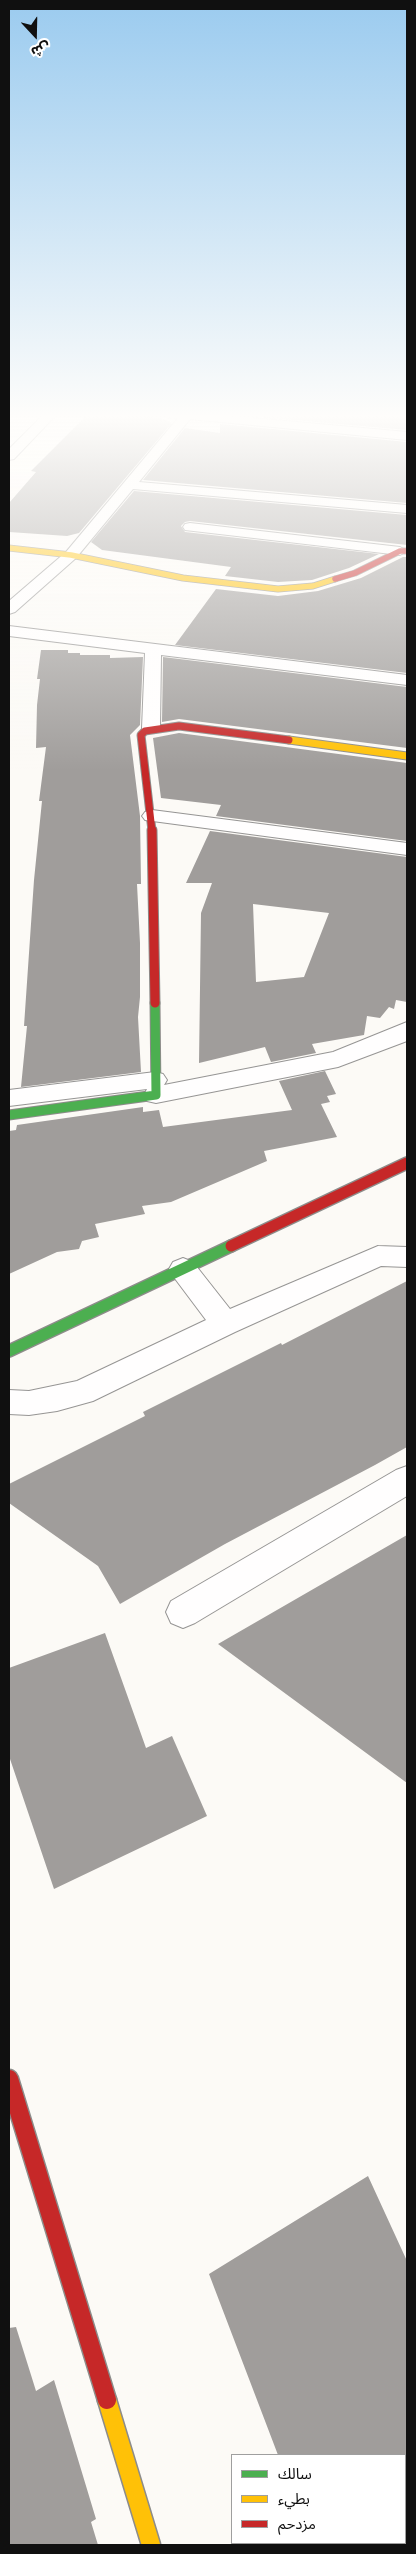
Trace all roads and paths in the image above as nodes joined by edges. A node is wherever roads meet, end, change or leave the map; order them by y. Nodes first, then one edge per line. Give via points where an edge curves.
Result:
1 (90, 533) edge
2 (245, 533) edge
3 (9, 548) edge
4 (403, 551) edge
5 (71, 555) junction
6 (9, 609) edge
7 (9, 631) edge
8 (153, 649) junction
9 (407, 680) edge
10 (151, 728) junction
11 (407, 756) edge
12 (152, 816) junction
13 (407, 849) edge
14 (407, 1030) edge
15 (156, 1087) junction
16 (9, 1098) edge
17 (9, 1115) edge
18 (407, 1163) edge
19 (407, 1257) edge
20 (183, 1269) junction
21 (225, 1324) junction
22 (9, 1351) edge
23 (9, 1402) edge
24 (407, 1480) edge
25 (183, 1612) dead end
26 (9, 2079) edge
27 (151, 2545) edge

1 - 5 street
2 - 4 street
3 - 5 street
4 - 5 street via 355,573 313,586 290,589 183,578
5 - 6 street
7 - 8 street
8 - 9 street
8 - 10 street
10 - 11 street via 178,726
10 - 12 street via 140,735
12 - 13 street
12 - 15 street
14 - 15 street via 402,1035 338,1059
15 - 16 street
15 - 17 street
18 - 20 street
19 - 21 street via 399,1254 378,1256
20 - 21 street
20 - 22 street
21 - 23 street via 83,1392 29,1403
24 - 25 street
26 - 27 street

